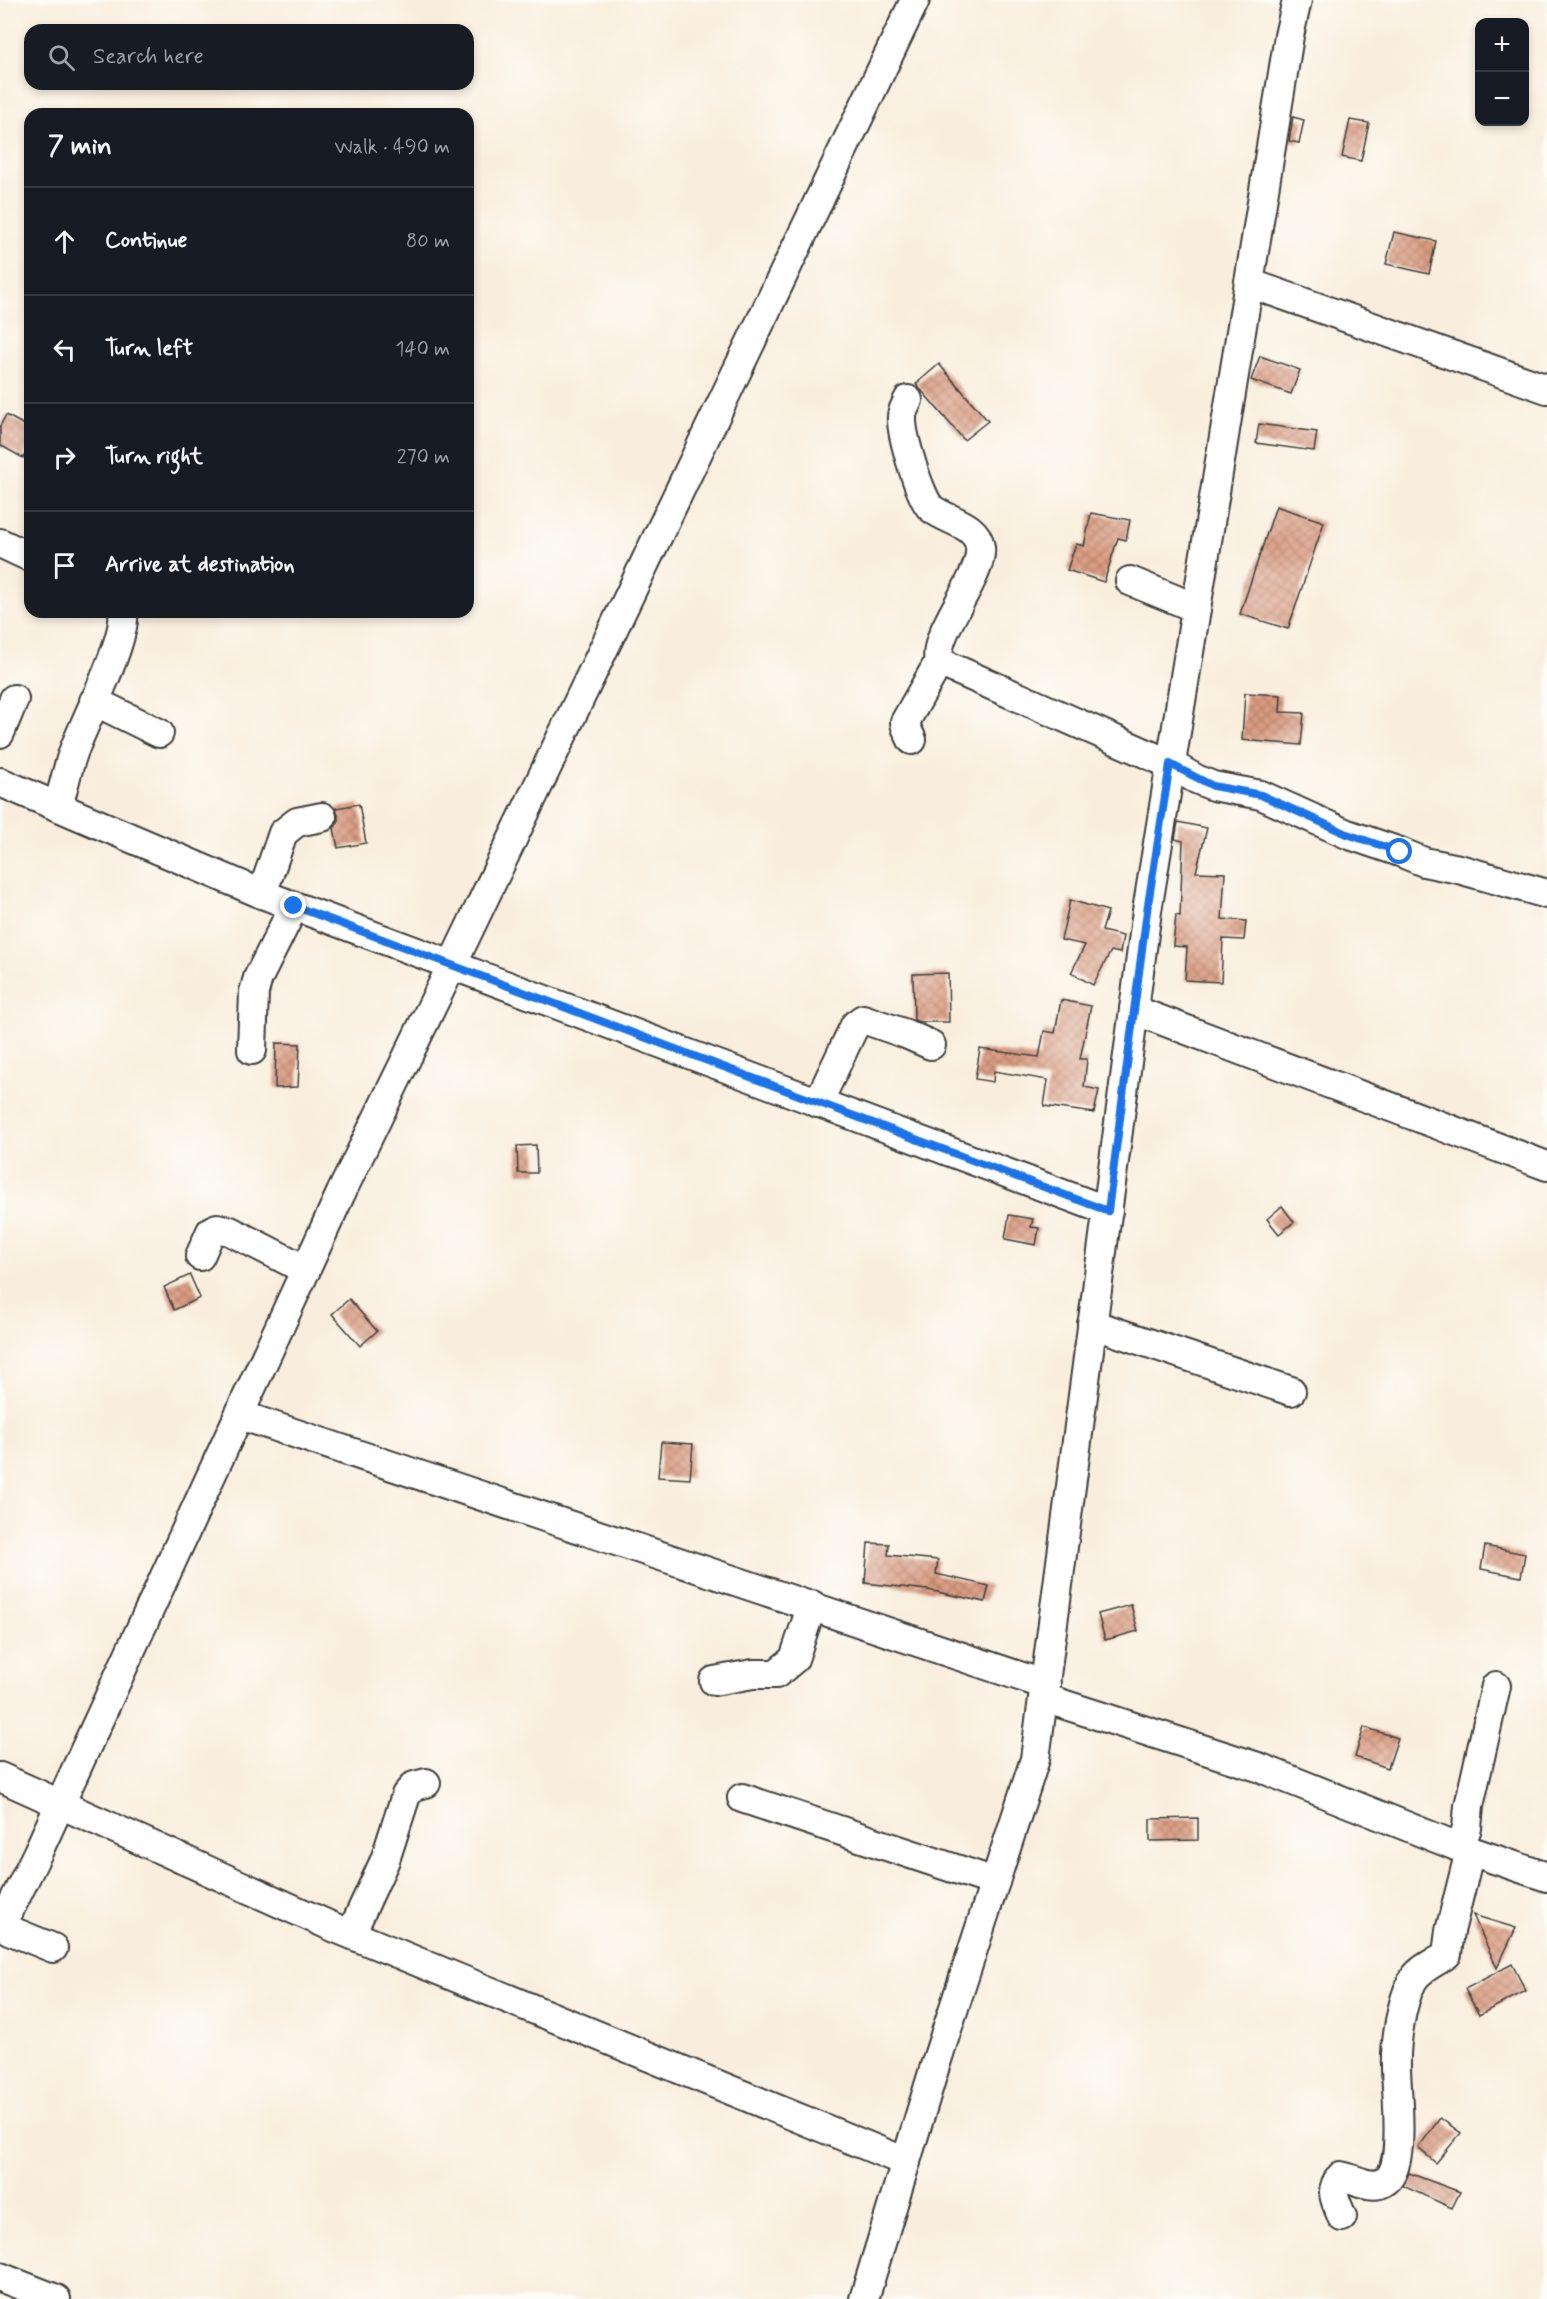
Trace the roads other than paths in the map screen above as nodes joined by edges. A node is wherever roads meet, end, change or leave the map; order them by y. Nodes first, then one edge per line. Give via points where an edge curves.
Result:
1 (915, 0) edge
2 (1297, 0) edge
3 (1249, 283) junction
4 (1547, 389) edge
5 (908, 400) dead end
6 (0, 543) edge
7 (24, 554) edge
8 (1130, 581) dead end
9 (1196, 608) junction
10 (124, 618) edge
11 (939, 662) junction
12 (14, 699) dead end
13 (94, 701) junction
14 (0, 733) edge
15 (159, 733) dead end
16 (912, 740) dead end
17 (1170, 764) junction
18 (0, 782) edge
19 (58, 807) junction
20 (322, 817) dead end
21 (261, 894) junction
22 (1547, 894) edge
23 (294, 906) junction
24 (452, 965) junction
25 (1134, 1010) junction
26 (931, 1045) dead end
27 (252, 1050) dead end
28 (818, 1103) junction
29 (1547, 1166) edge
30 (1108, 1211) junction
31 (200, 1256) dead end
32 (306, 1270) junction
33 (1092, 1324) junction
34 (1291, 1391) dead end
35 (240, 1415) junction
36 (812, 1605) junction
37 (714, 1681) dead end
38 (1496, 1686) dead end
39 (1045, 1691) junction
40 (0, 1778) edge
41 (426, 1783) dead end
42 (742, 1798) dead end
43 (58, 1804) junction
44 (1463, 1848) junction
45 (1547, 1877) edge
46 (995, 1882) junction
47 (351, 1934) junction
48 (53, 1948) dead end
49 (906, 2162) junction
50 (1342, 2217) dead end
51 (0, 2277) edge
52 (56, 2299) edge
53 (864, 2299) edge

1 - 24 street
2 - 3 street
3 - 4 street
3 - 9 street
5 - 11 street via 902,415 903,432 920,492 941,516 969,529 980,547 977,566 939,646
6 - 7 street
8 - 9 street
9 - 17 street
10 - 13 street via 116,649
11 - 16 street via 906,722
11 - 17 street
12 - 14 street
13 - 15 street
13 - 19 street via 73,753
17 - 22 street via 1213,786 1261,795 1347,834 1425,862
17 - 25 street
18 - 19 street
19 - 21 street
20 - 21 street via 297,822 283,833
21 - 23 street
23 - 24 street
23 - 27 street via 258,978
24 - 28 street
24 - 32 street
25 - 29 street
25 - 30 street
26 - 28 street via 862,1019 855,1025
28 - 30 street
30 - 33 street
31 - 32 street via 217,1228
32 - 35 street
33 - 34 street
33 - 39 street
35 - 36 street
35 - 43 street
36 - 37 street via 794,1659 776,1674
36 - 39 street
38 - 44 street
39 - 44 street via 1260,1768
39 - 46 street via 1035,1759
40 - 43 street
41 - 47 street via 414,1786 406,1795 385,1860
42 - 46 street
43 - 47 street
43 - 48 street via 4,1919 9,1930
44 - 45 street
44 - 50 street via 1447,1954 1418,1973 1411,1984 1401,2022 1395,2066 1400,2112 1391,2177 1376,2186 1341,2176 1333,2192
46 - 49 street
47 - 49 street
49 - 53 street
51 - 52 street

